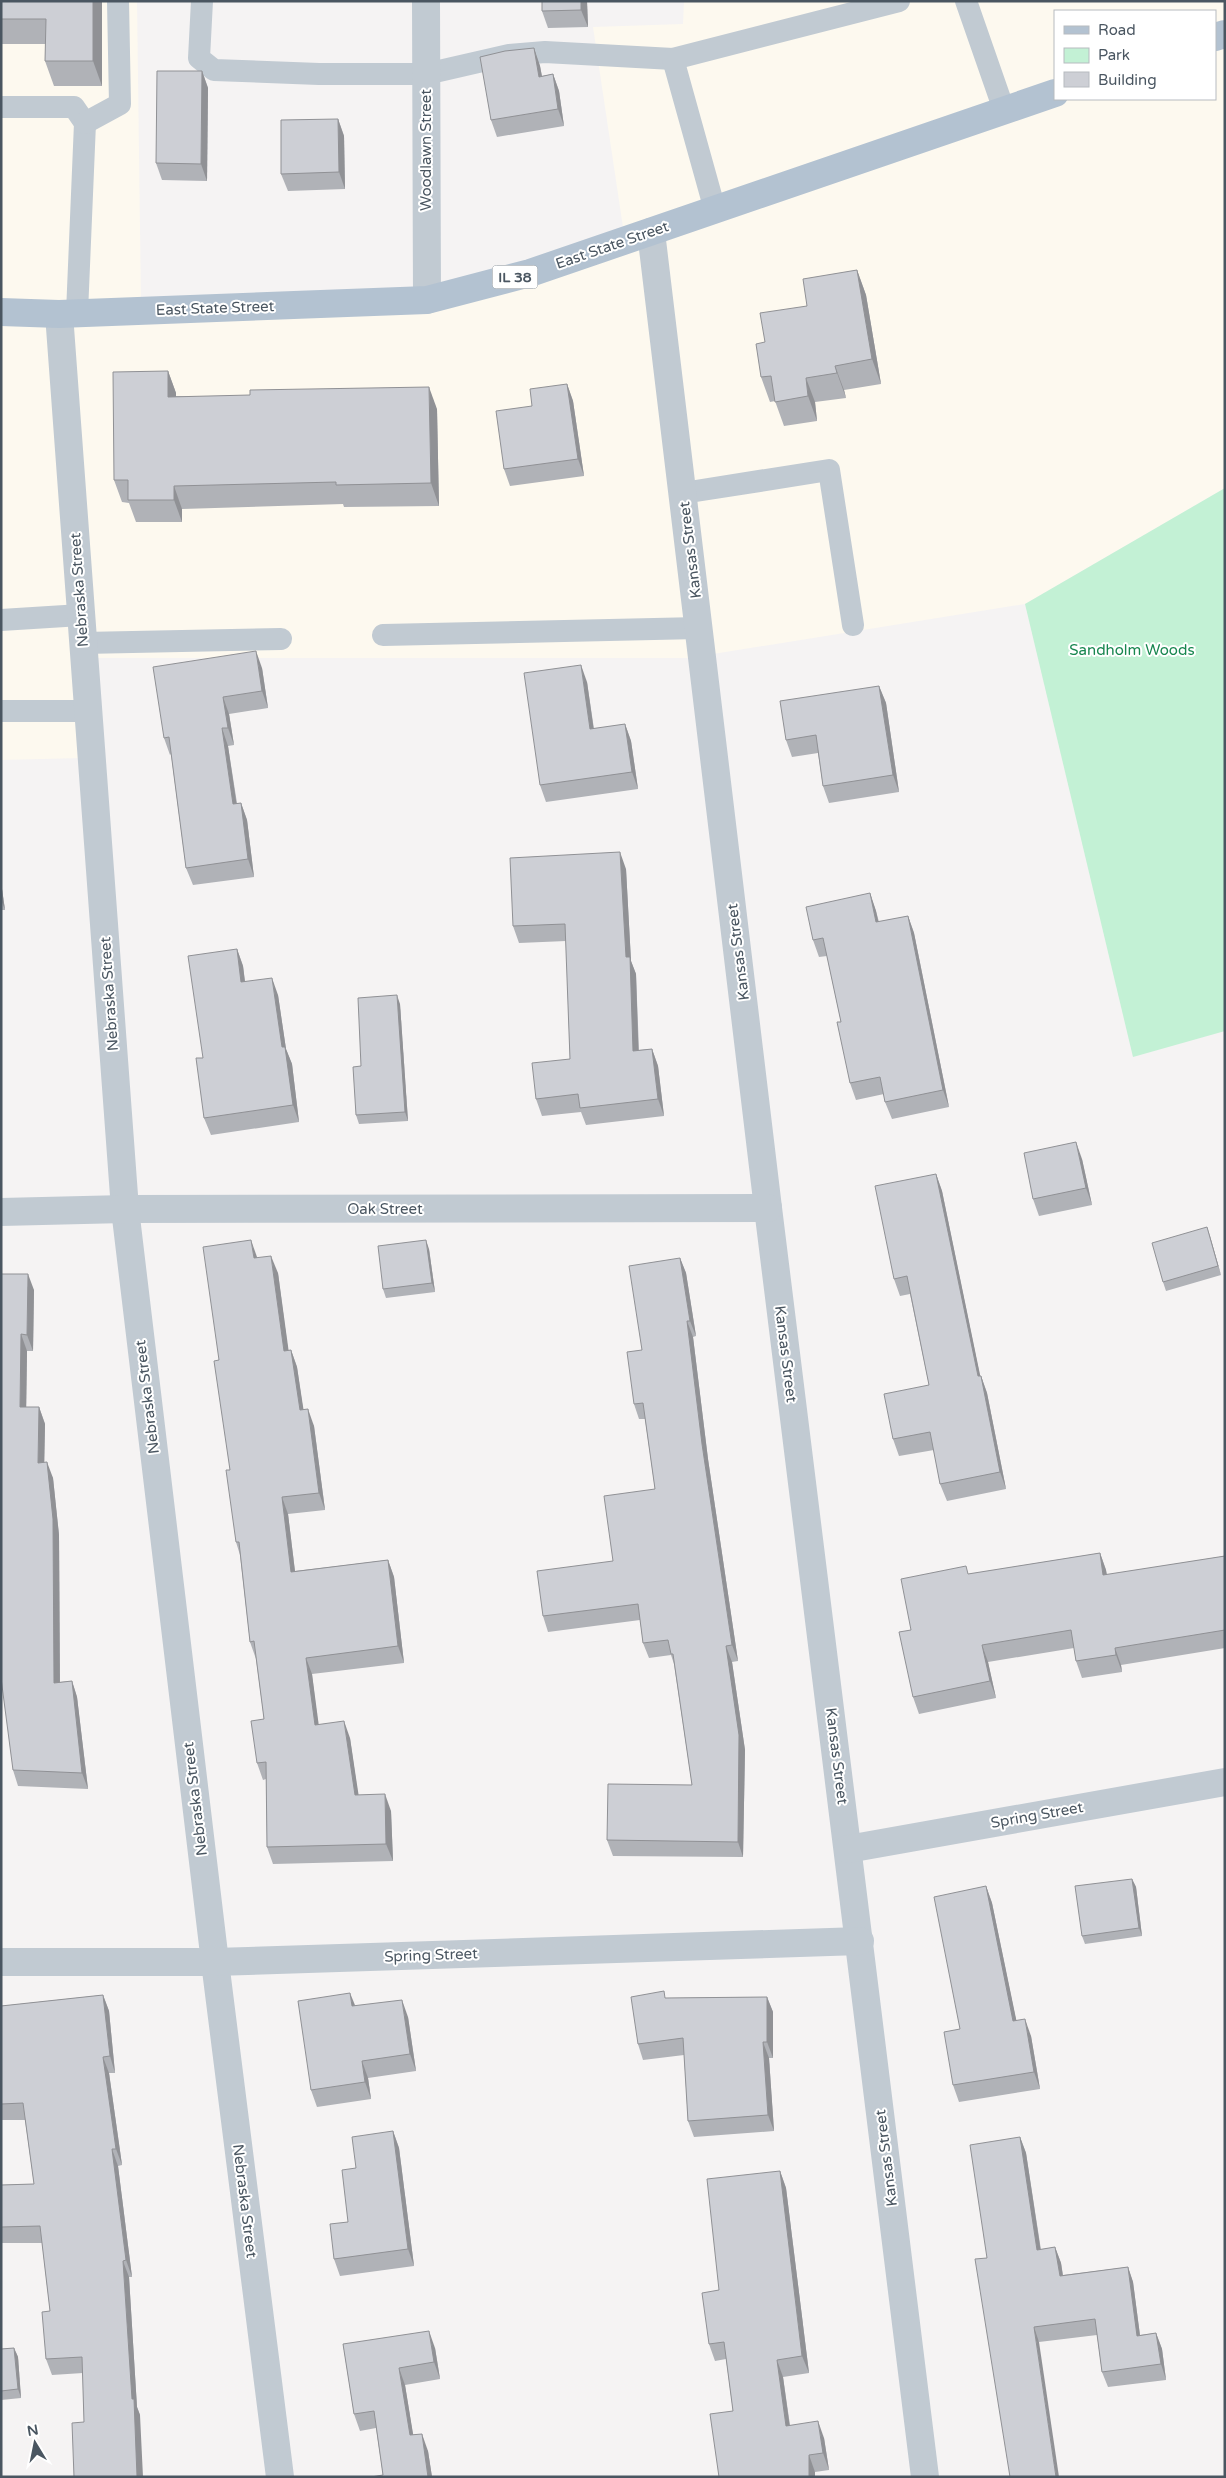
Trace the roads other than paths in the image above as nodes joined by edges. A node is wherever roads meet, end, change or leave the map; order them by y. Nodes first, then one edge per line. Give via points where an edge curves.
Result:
1 (118, 1) edge
2 (202, 1) edge
3 (426, 1) edge
4 (899, 1) edge
5 (966, 1) edge
6 (673, 60) junction
7 (426, 74) junction
8 (1054, 93) edge
9 (1, 107) edge
10 (1004, 110) junction
11 (85, 123) junction
12 (715, 210) junction
13 (652, 232) junction
14 (426, 300) junction
15 (1, 312) edge
16 (68, 313) junction
17 (683, 493) junction
18 (81, 615) junction
19 (1, 620) edge
20 (853, 625) dead end
21 (699, 628) junction
22 (384, 635) dead end
23 (282, 639) dead end
24 (83, 643) junction
25 (1, 711) edge
26 (88, 711) junction
27 (768, 1208) junction
28 (125, 1209) junction
29 (1, 1212) edge
30 (1225, 1782) edge
31 (848, 1849) junction
32 (860, 1941) junction
33 (1, 1962) edge
34 (214, 1962) junction
35 (280, 2477) edge
36 (925, 2477) edge

1 - 11 lane via 120,104
2 - 7 lane via 199,58 214,70
3 - 7 street, Woodlawn Street
4 - 6 lane
5 - 10 lane
6 - 7 lane via 545,52 509,55
6 - 12 lane
7 - 14 street, Woodlawn Street
8 - 10 main road, East State Street / IL 38
9 - 11 lane via 74,107
10 - 12 main road, East State Street / IL 38
11 - 16 lane
12 - 13 main road, East State Street / IL 38
13 - 14 main road, East State Street / IL 38 via 530,273
13 - 17 street, Kansas Street
14 - 16 main road, East State Street / IL 38
15 - 16 main road, East State Street / IL 38
16 - 18 street, Nebraska Street
17 - 20 lane via 829,470
17 - 21 street, Kansas Street
18 - 19 lane
18 - 24 street, Nebraska Street
21 - 22 lane
21 - 27 street, Kansas Street
23 - 24 lane
24 - 26 street, Nebraska Street
25 - 26 lane
26 - 28 street, Nebraska Street
27 - 28 street, Oak Street
27 - 31 street, Kansas Street
28 - 29 street, Oak Street
28 - 34 street, Nebraska Street
30 - 31 street, Spring Street
31 - 32 street, Kansas Street
32 - 34 street, Spring Street
32 - 36 street, Kansas Street
33 - 34 street, Spring Street
34 - 35 street, Nebraska Street

